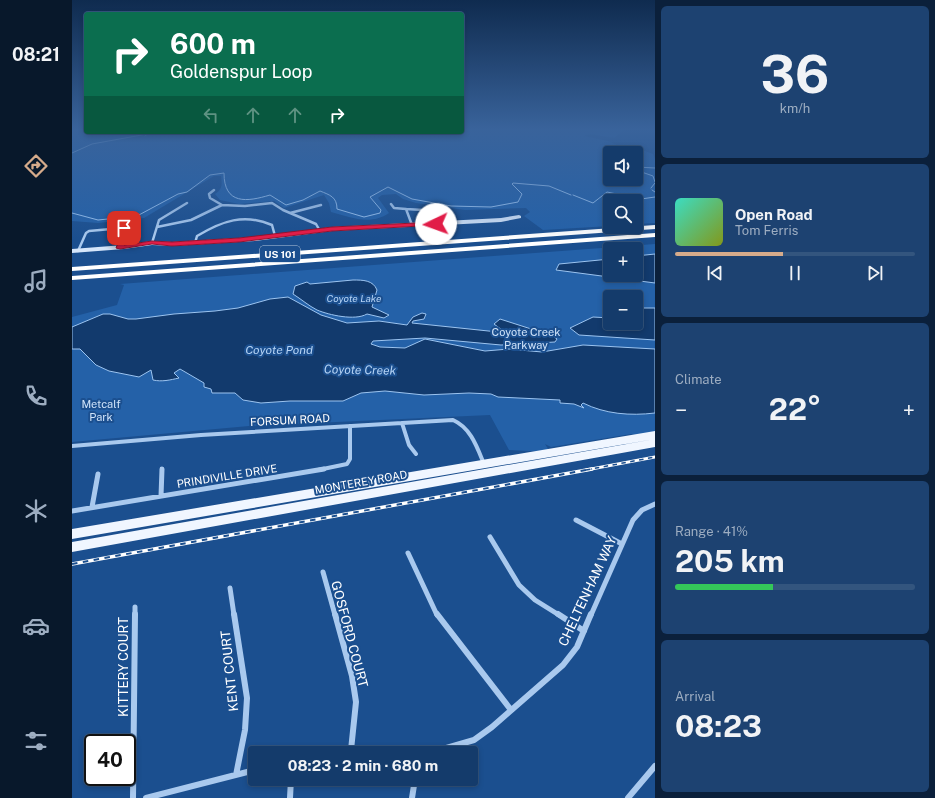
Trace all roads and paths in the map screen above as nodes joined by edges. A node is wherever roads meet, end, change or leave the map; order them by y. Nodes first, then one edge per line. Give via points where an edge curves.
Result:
1 (214, 190) dead end
2 (187, 203) dead end
3 (391, 204) dead end
4 (222, 205) junction
5 (321, 205) dead end
6 (406, 209) junction
7 (290, 213) junction
8 (519, 217) dead end
9 (448, 223) junction
10 (412, 225) junction
11 (157, 227) junction
12 (655, 227) edge
13 (320, 230) junction
14 (655, 235) edge
15 (275, 236) junction
16 (152, 243) junction
17 (195, 243) junction
18 (120, 248) junction
19 (75, 251) edge
20 (72, 270) edge
21 (72, 278) edge
22 (402, 423) junction
23 (350, 426) junction
24 (655, 435) edge
25 (655, 443) edge
26 (72, 446) edge
27 (416, 454) dead end
28 (484, 465) junction
29 (162, 470) dead end
30 (98, 474) dead end
31 (161, 496) junction
32 (655, 504) edge
33 (92, 507) junction
34 (72, 511) edge
35 (576, 520) dead end
36 (72, 534) edge
37 (490, 537) dead end
38 (622, 544) junction
39 (72, 547) edge
40 (408, 553) dead end
41 (323, 572) dead end
42 (230, 588) dead end
43 (135, 607) dead end
44 (584, 631) junction
45 (511, 710) junction
46 (351, 746) edge
47 (453, 746) edge
48 (655, 766) edge
49 (248, 772) edge
50 (236, 775) junction
51 (291, 786) edge
52 (414, 786) edge
53 (133, 798) edge
54 (146, 798) edge
55 (290, 798) edge
56 (412, 798) edge
57 (628, 798) edge

1 - 4 street via 209,194 210,198
2 - 11 street via 160,219
3 - 6 street via 394,208
4 - 7 street via 272,203
4 - 11 street via 197,219
5 - 7 street
6 - 9 street via 440,212
6 - 10 street
7 - 13 street via 316,224
8 - 9 street
9 - 10 street
10 - 13 street
11 - 16 street
12 - 20 highway, US 101
13 - 15 street
14 - 21 highway, US 101
15 - 17 street
15 - 17 street via 272,225 257,219 243,218 231,220 203,232 197,236
16 - 17 street
16 - 18 street
18 - 19 street
18 - 19 street via 126,230 122,228 89,231
22 - 23 street, FORSUM ROAD
22 - 27 street via 409,445
22 - 28 street, FORSUM ROAD via 453,420 461,422 466,427
23 - 26 street, FORSUM ROAD
23 - 31 street, PRINDIVILLE DRIVE via 350,459 347,464
24 - 28 main road, MONTEREY ROAD
25 - 39 main road, MONTEREY ROAD
28 - 36 main road, MONTEREY ROAD
29 - 31 street
30 - 33 street
31 - 33 street, PRINDIVILLE DRIVE
32 - 38 street, CHELTENHAM WAY via 645,507 638,513
33 - 34 street, PRINDIVILLE DRIVE
35 - 38 street
37 - 44 street via 519,585 535,600
38 - 44 street, CHELTENHAM WAY
40 - 45 street via 440,621
41 - 46 street, GOSFORD COURT via 354,689 356,702
42 - 50 street, KENT COURT via 247,698 245,730
43 - 53 street, KITTERY COURT
44 - 45 street, CHELTENHAM WAY via 563,665
45 - 47 street, CHELTENHAM WAY via 474,740
48 - 57 street
49 - 50 street
50 - 54 street
51 - 55 street
52 - 56 street

